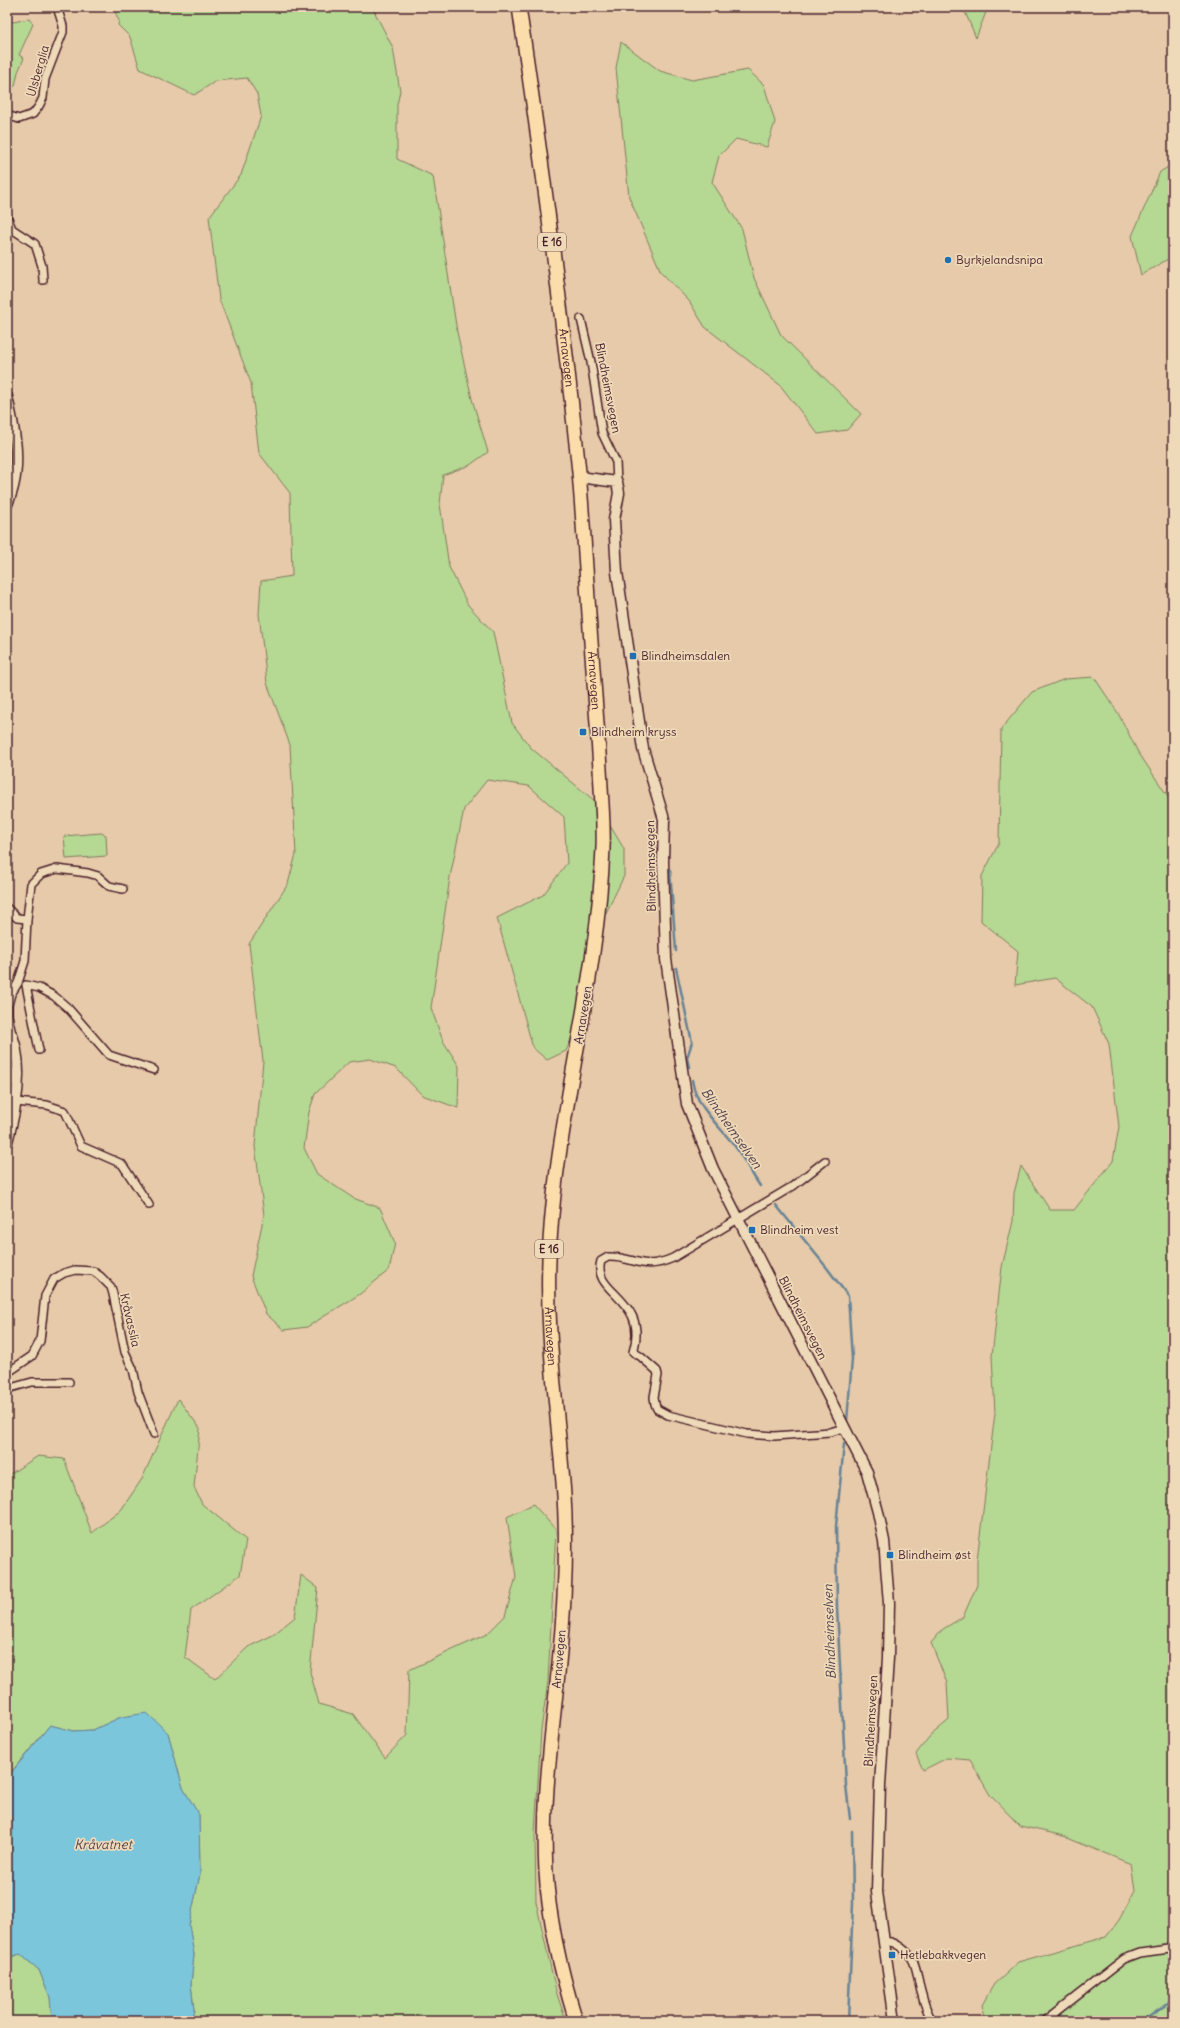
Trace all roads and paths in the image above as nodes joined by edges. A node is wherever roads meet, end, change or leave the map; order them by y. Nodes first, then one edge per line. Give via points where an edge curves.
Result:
1 (57, 7) edge
2 (520, 7) edge
3 (7, 115) edge
4 (7, 216) edge
5 (43, 280) dead end
6 (581, 319) dead end
7 (7, 397) edge
8 (579, 477) junction
9 (10, 481) edge
10 (617, 482) junction
11 (7, 504) edge
12 (123, 889) dead end
13 (7, 908) edge
14 (26, 919) junction
15 (18, 983) junction
16 (26, 985) junction
17 (10, 1034) edge
18 (39, 1050) dead end
19 (7, 1070) edge
20 (154, 1070) dead end
21 (17, 1083) junction
22 (16, 1102) junction
23 (7, 1142) edge
24 (825, 1161) dead end
25 (149, 1205) dead end
26 (738, 1219) junction
27 (7, 1373) edge
28 (69, 1382) dead end
29 (7, 1389) edge
30 (844, 1428) junction
31 (154, 1434) dead end
32 (885, 1942) junction
33 (1173, 1946) edge
34 (576, 2021) edge
35 (895, 2021) edge
36 (932, 2021) edge
37 (1045, 2021) edge

1 - 3 street, Ulsberglia via 64,26 45,79 43,98 33,114 20,119
2 - 8 highway, Arnavegen / E 16 via 545,186
4 - 5 street via 12,229 34,244 42,266
6 - 10 street, Blindheimsvegen via 591,362 602,433 616,462
7 - 9 street via 16,447 16,468
8 - 10 street
8 - 34 highway, Arnavegen / E 16 via 598,738 603,846 594,946 562,1138 550,1242 549,1323 564,1498 566,1560 546,1829 546,1868 551,1916 563,1978
9 - 11 street
10 - 26 street, Blindheimsvegen via 619,493 614,520 617,572 643,749 664,819 666,959 687,1104 713,1169
12 - 14 street via 109,886 98,876 76,870 57,869 42,874 31,884
13 - 14 street via 17,918
14 - 15 street via 25,961
15 - 16 street
15 - 17 street via 8,1005
16 - 18 street
16 - 20 street via 54,996 109,1054
17 - 21 street via 17,1057
19 - 21 street
21 - 22 street
22 - 23 street
22 - 25 street via 47,1105 65,1111 80,1146 122,1164
24 - 26 street via 793,1186
26 - 30 street, Blindheimsvegen
26 - 30 street via 665,1261 646,1264 612,1257 601,1261 599,1271 602,1278 633,1316 637,1334 633,1352 657,1371 654,1397 657,1409 668,1415 748,1434 774,1436 830,1432
27 - 31 street, Kråvasslia via 32,1356 40,1341 45,1296 54,1279 75,1270 93,1272 111,1287 125,1352
28 - 29 street via 32,1382
30 - 32 street, Blindheimsvegen via 867,1472 873,1491 884,1541 889,1603 876,1877
32 - 35 street, Blindheimsvegen
32 - 36 street via 898,1945 913,1959 922,1996
33 - 37 street via 1168,1950 1140,1953 1124,1959

